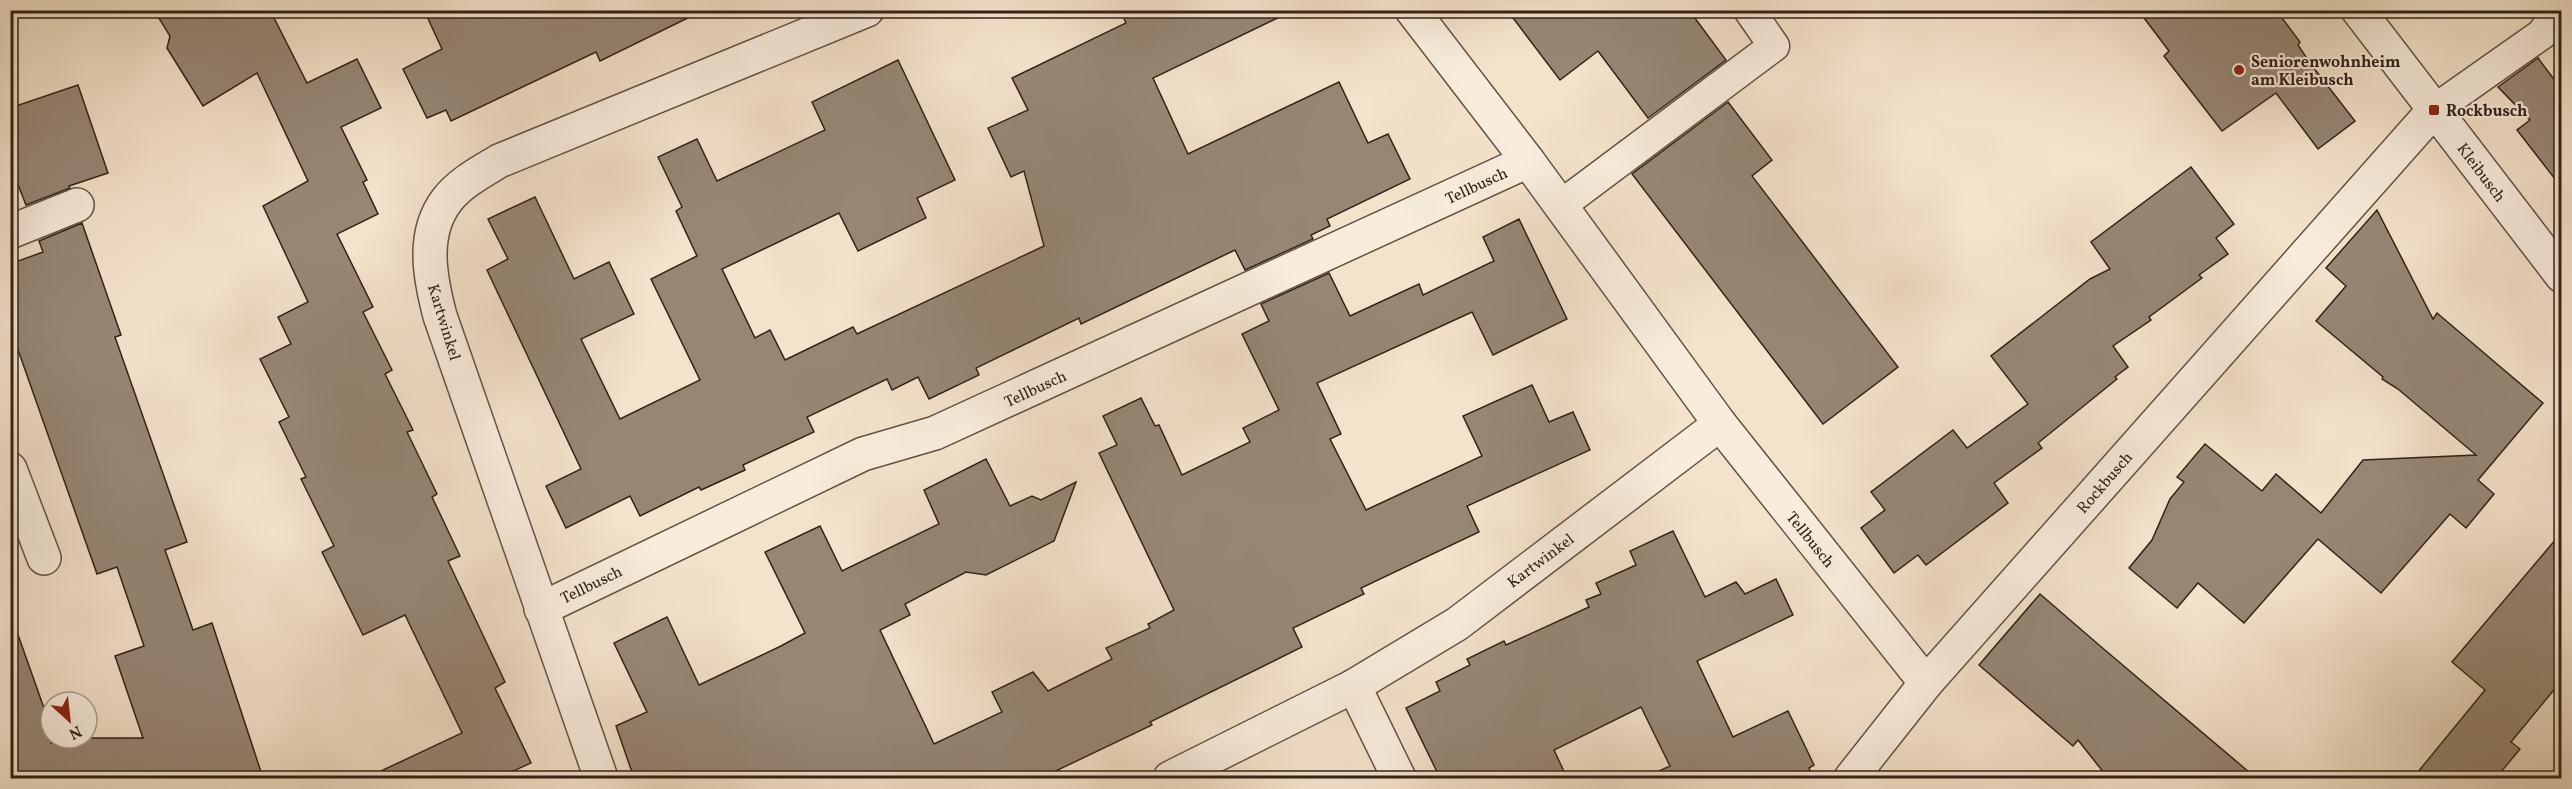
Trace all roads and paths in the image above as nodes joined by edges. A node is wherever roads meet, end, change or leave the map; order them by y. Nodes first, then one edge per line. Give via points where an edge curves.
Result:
1 (867, 10) edge
2 (1412, 10) edge
3 (1749, 10) edge
4 (2358, 10) edge
5 (2558, 10) edge
6 (2434, 110) junction
7 (1527, 161) junction
8 (77, 205) dead end
9 (1560, 206) junction
10 (10, 232) edge
11 (2562, 276) edge
12 (1720, 424) junction
13 (10, 469) edge
14 (44, 558) dead end
15 (541, 609) junction
16 (1926, 683) junction
17 (1354, 686) junction
18 (601, 778) edge
19 (1170, 778) edge
20 (1399, 778) edge
21 (1851, 778) edge

1 - 15 street, Kartwinkel via 499,160 447,200 429,251 431,284
2 - 7 street, Tellbusch
3 - 9 lane via 1774,46
4 - 6 street, Kleibusch
5 - 6 lane via 2542,34
6 - 11 street, Kleibusch
6 - 16 street, Rockbusch
7 - 9 street, Tellbusch
7 - 15 street, Tellbusch via 936,434 863,454
8 - 10 street
9 - 12 street, Tellbusch
12 - 16 street, Tellbusch
12 - 17 street, Kartwinkel via 1457,624
13 - 14 street
15 - 18 street, Kartwinkel
16 - 21 street, Rockbusch
17 - 19 street, Kartwinkel
17 - 20 street

